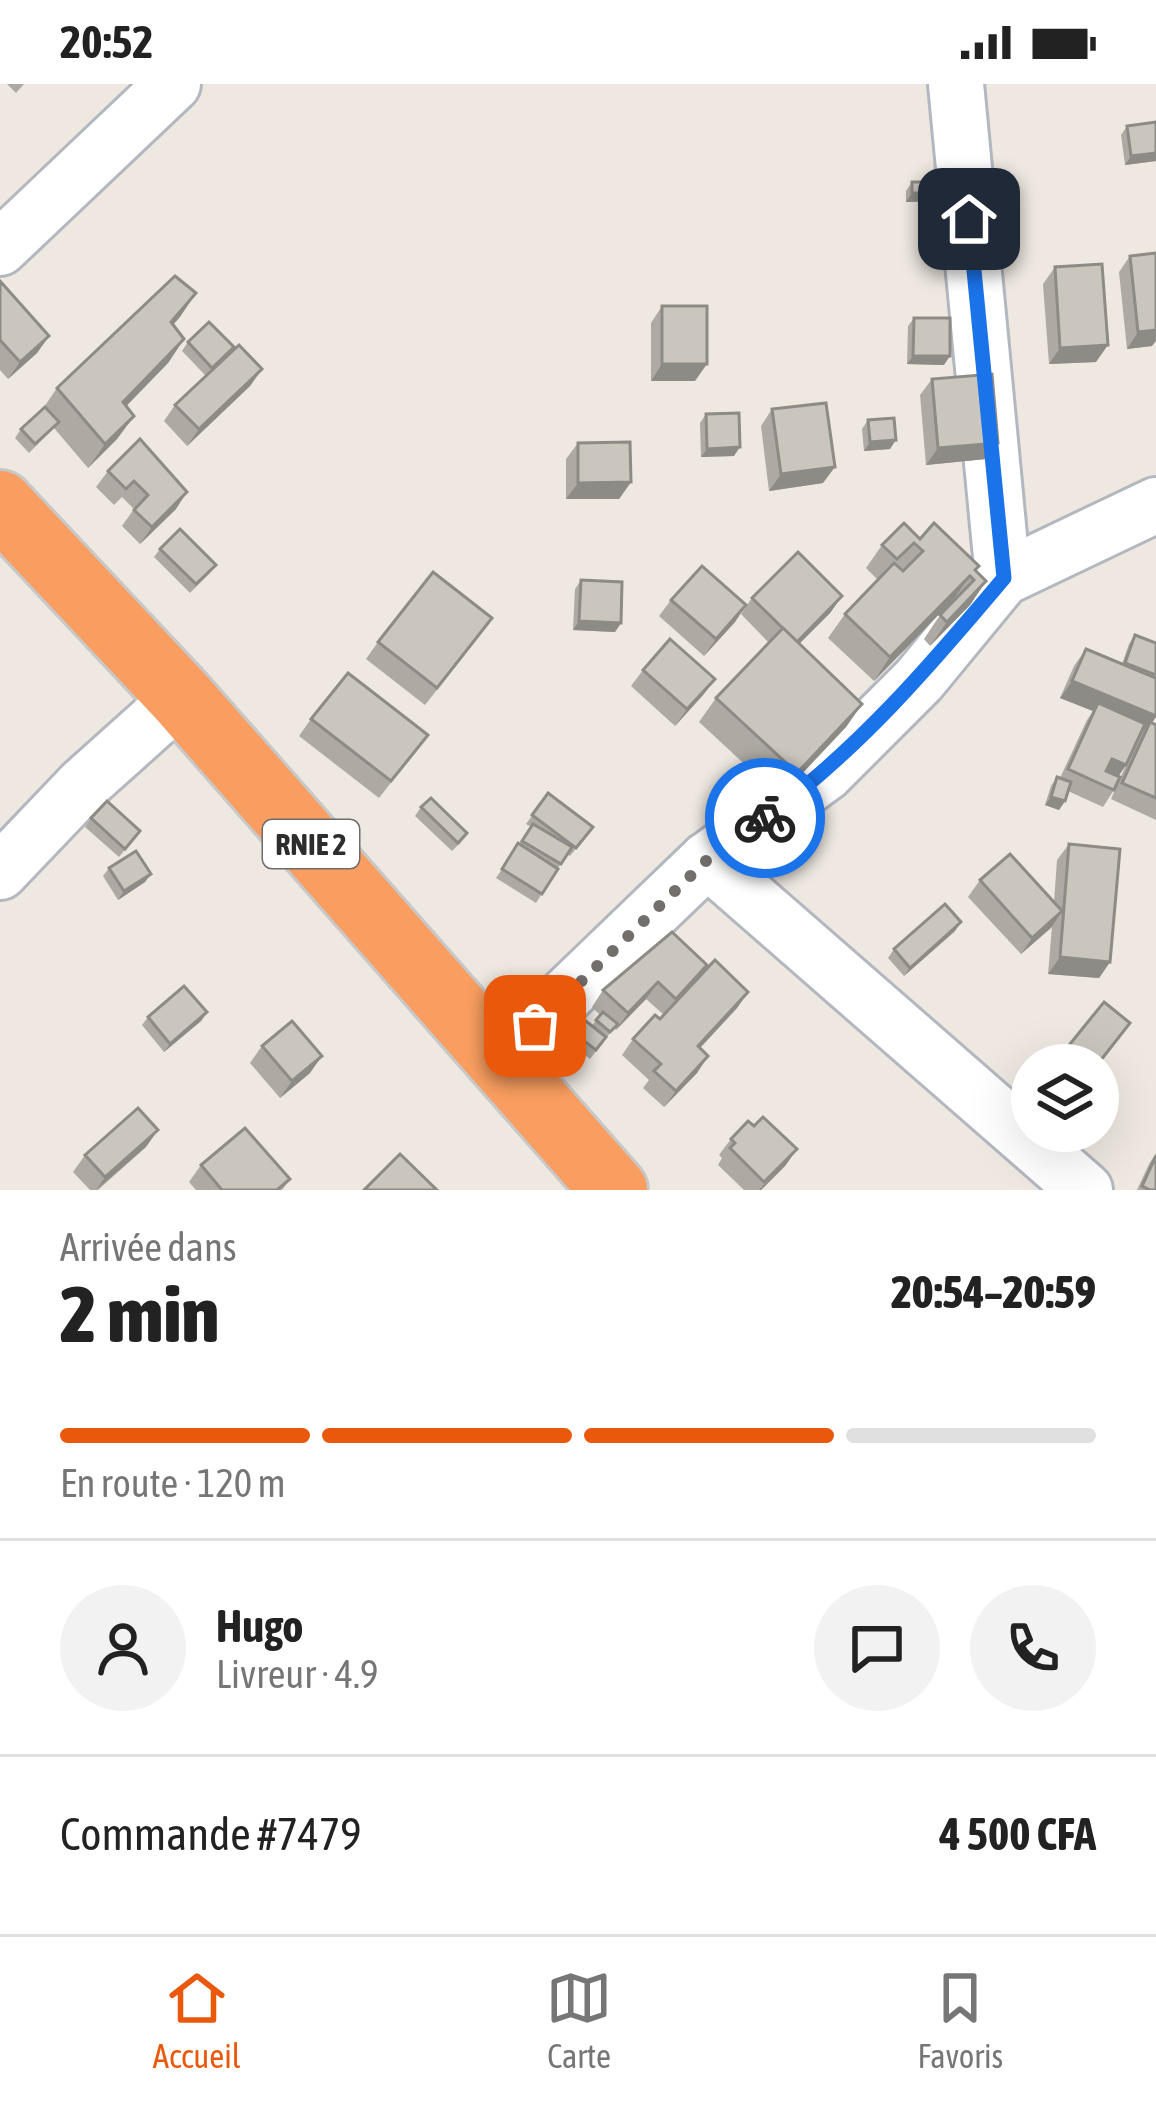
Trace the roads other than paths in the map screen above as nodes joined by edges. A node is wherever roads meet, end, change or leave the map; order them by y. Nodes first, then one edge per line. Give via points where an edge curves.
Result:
1 (173, 84) edge
2 (956, 84) edge
3 (0, 248) edge
4 (0, 504) edge
5 (1156, 505) edge
6 (1004, 578) junction
7 (181, 697) junction
8 (707, 860) junction
9 (0, 872) edge
10 (500, 1059) junction
11 (614, 1190) edge
12 (1085, 1190) edge

1 - 3 street
2 - 6 street
4 - 7 highway, RNIE 2 / RNIE 2
5 - 6 street
6 - 8 street via 826,773
7 - 9 street
7 - 10 highway, RNIE 2 / RNIE 2
8 - 10 street
8 - 12 street
10 - 11 highway, RNIE 2 / RNIE 2

